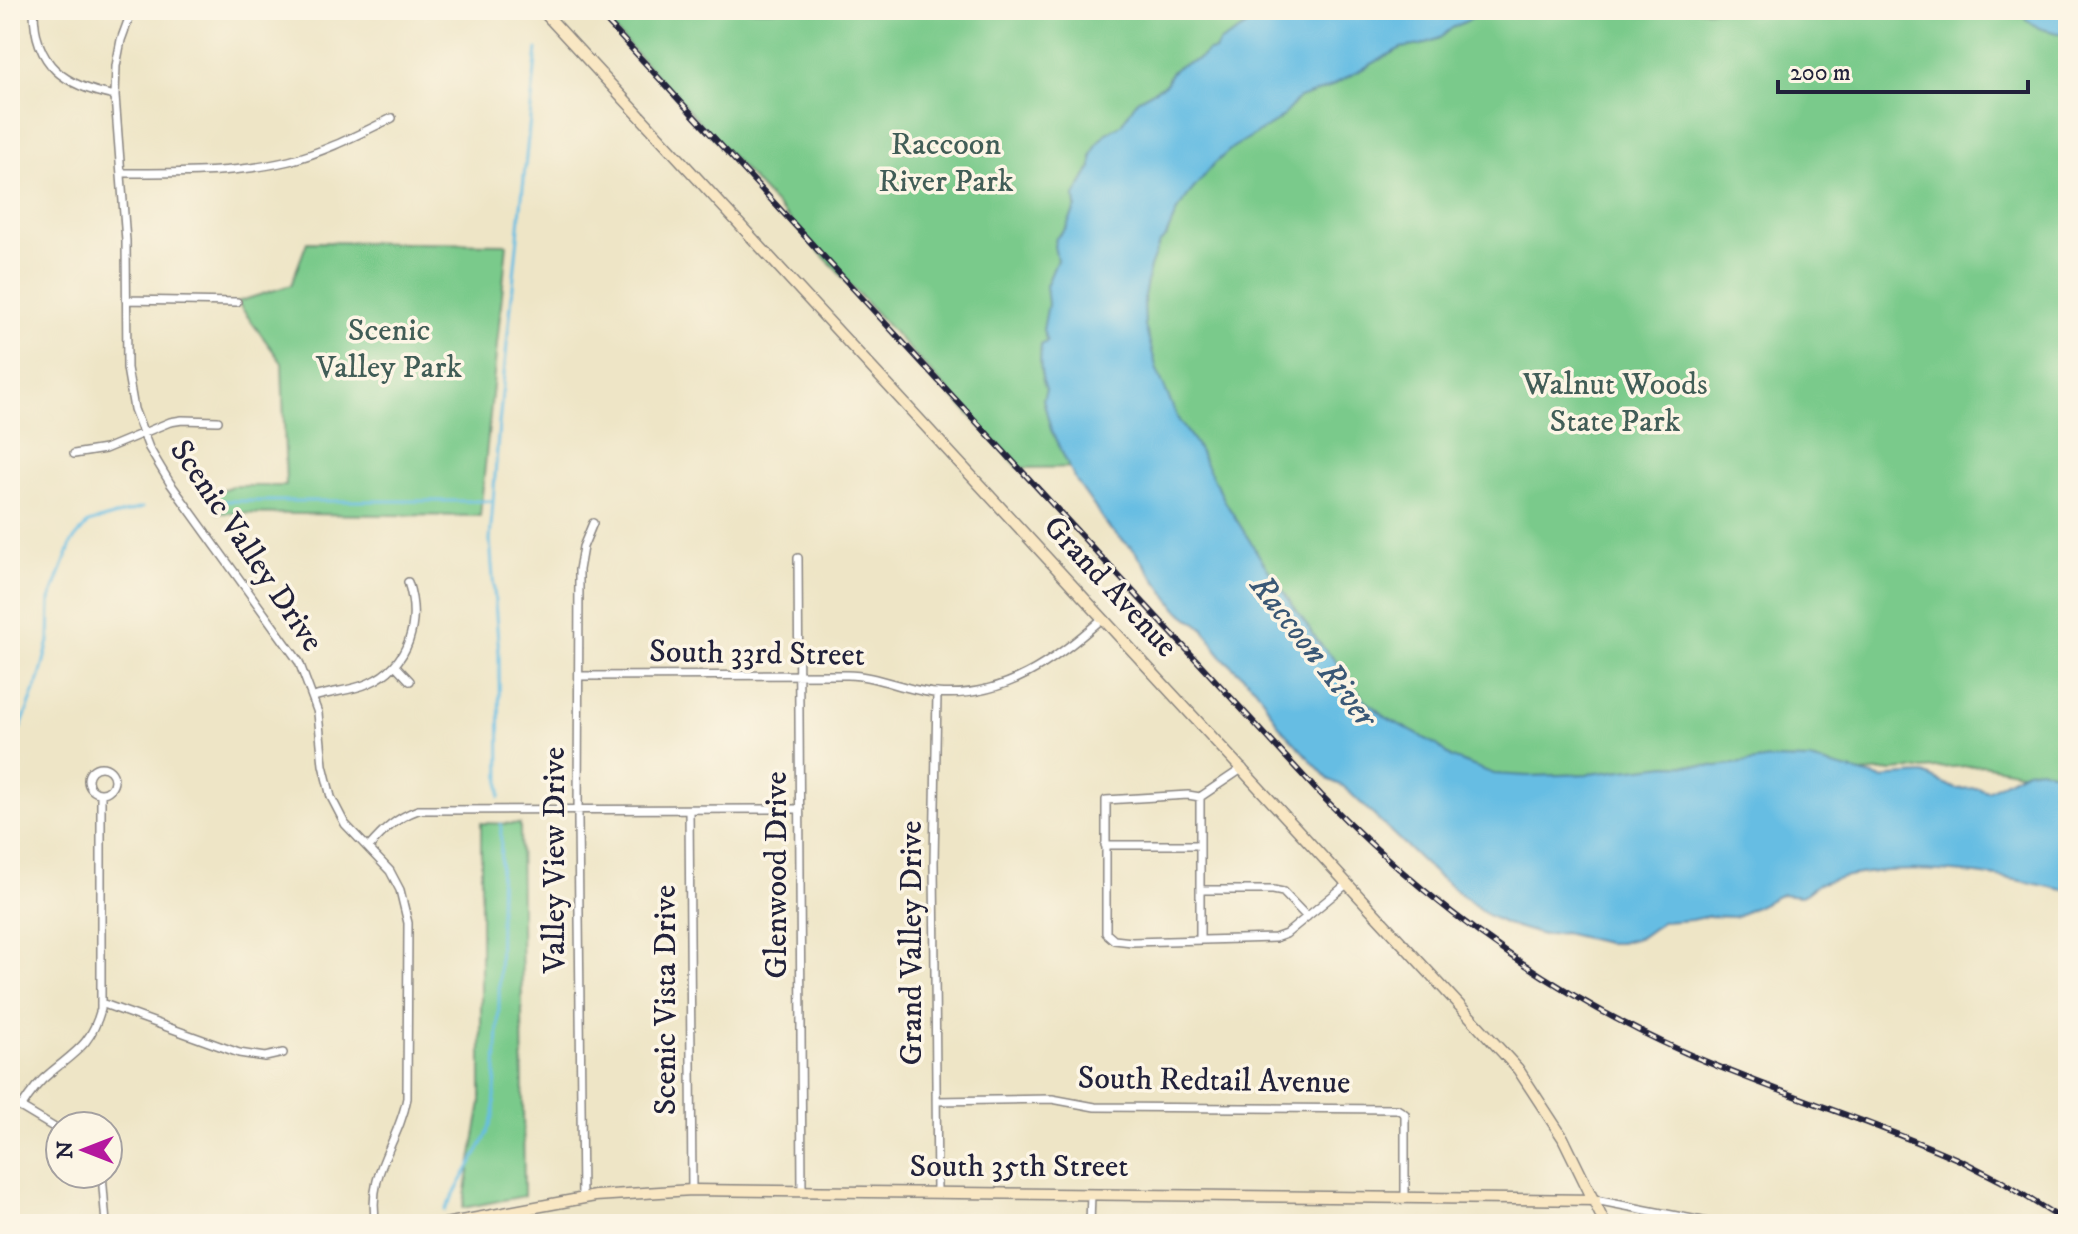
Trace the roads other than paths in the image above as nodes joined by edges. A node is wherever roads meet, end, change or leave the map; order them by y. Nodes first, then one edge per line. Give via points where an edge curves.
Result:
1 (34, 10) edge
2 (132, 10) edge
3 (542, 10) edge
4 (115, 96) junction
5 (392, 118) dead end
6 (121, 173) junction
7 (126, 300) junction
8 (237, 302) dead end
9 (218, 421) dead end
10 (143, 434) junction
11 (74, 454) dead end
12 (593, 523) dead end
13 (798, 558) dead end
14 (408, 582) dead end
15 (1103, 618) junction
16 (395, 665) junction
17 (800, 675) junction
18 (579, 676) junction
19 (410, 681) dead end
20 (937, 693) junction
21 (314, 697) junction
22 (1243, 768) junction
23 (101, 793) dead end
24 (1200, 797) junction
25 (800, 809) junction
26 (578, 810) junction
27 (689, 810) junction
28 (1105, 845) junction
29 (1200, 845) junction
30 (368, 848) junction
31 (1348, 883) junction
32 (1200, 890) junction
33 (1307, 917) junction
34 (1200, 939) junction
35 (101, 1003) junction
36 (283, 1053) dead end
37 (10, 1101) edge
38 (937, 1101) junction
39 (21, 1108) junction
40 (44, 1122) edge
41 (103, 1190) edge
42 (692, 1190) junction
43 (802, 1192) junction
44 (937, 1193) junction
45 (1091, 1194) junction
46 (1405, 1197) junction
47 (582, 1199) junction
48 (1595, 1200) junction
49 (460, 1223) edge
50 (106, 1224) edge
51 (376, 1224) edge
52 (445, 1224) edge
53 (1090, 1224) edge
54 (1605, 1224) edge
55 (1718, 1224) edge

1 - 4 street via 38,42 56,71 87,90
2 - 4 street, Scenic Valley Drive via 121,40
3 - 15 main road, Grand Avenue
4 - 6 street, Scenic Valley Drive
5 - 6 street via 289,161 233,171
6 - 7 street, Scenic Valley Drive
7 - 8 street
7 - 10 street, Scenic Valley Drive via 127,368
9 - 10 street via 182,420
10 - 11 street
10 - 21 street, Scenic Valley Drive via 170,483 287,643
12 - 18 street, Valley View Drive via 579,570
13 - 17 street, Glenwood Drive
14 - 16 street via 414,621
15 - 20 street, South 33rd Street via 1030,674 989,688
15 - 22 main road, Grand Avenue
16 - 19 street
16 - 21 street via 369,683
17 - 18 street, South 33rd Street
17 - 20 street, South 33rd Street via 852,675
17 - 25 street, Glenwood Drive
18 - 26 street, Valley View Drive
20 - 38 street, Grand Valley Drive
21 - 30 street, Scenic Valley Drive via 331,797 345,824
22 - 24 street
22 - 31 main road, Grand Avenue
23 - 35 street
24 - 28 street via 1106,800
24 - 29 street
25 - 27 street
25 - 43 street, Glenwood Drive
26 - 27 street
26 - 30 street via 418,810 385,827
26 - 47 street, Valley View Drive
27 - 42 street, Scenic Vista Drive
28 - 29 street
28 - 34 street via 1106,933 1132,942
29 - 32 street
30 - 51 street, Scenic Valley Drive via 390,871 408,923 407,1098 376,1180
31 - 33 street
31 - 48 main road, Grand Avenue via 1518,1069
32 - 33 street via 1283,892
32 - 34 street
33 - 34 street via 1275,938
35 - 36 street via 239,1053
35 - 39 street via 97,1025 84,1046 41,1080
37 - 39 street
38 - 44 street, Grand Valley Drive
38 - 46 street, South Redtail Avenue via 1397,1109 1405,1114
39 - 40 street
41 - 50 street
42 - 43 main road, South 35th Street
42 - 47 main road, South 35th Street
43 - 44 main road, South 35th Street
44 - 45 main road, South 35th Street
45 - 46 main road, South 35th Street
45 - 53 street
46 - 48 main road, South 35th Street
47 - 49 main road, South 35th Street
48 - 54 main road, Grand Avenue
48 - 55 street
49 - 52 main road, South 35th Street

